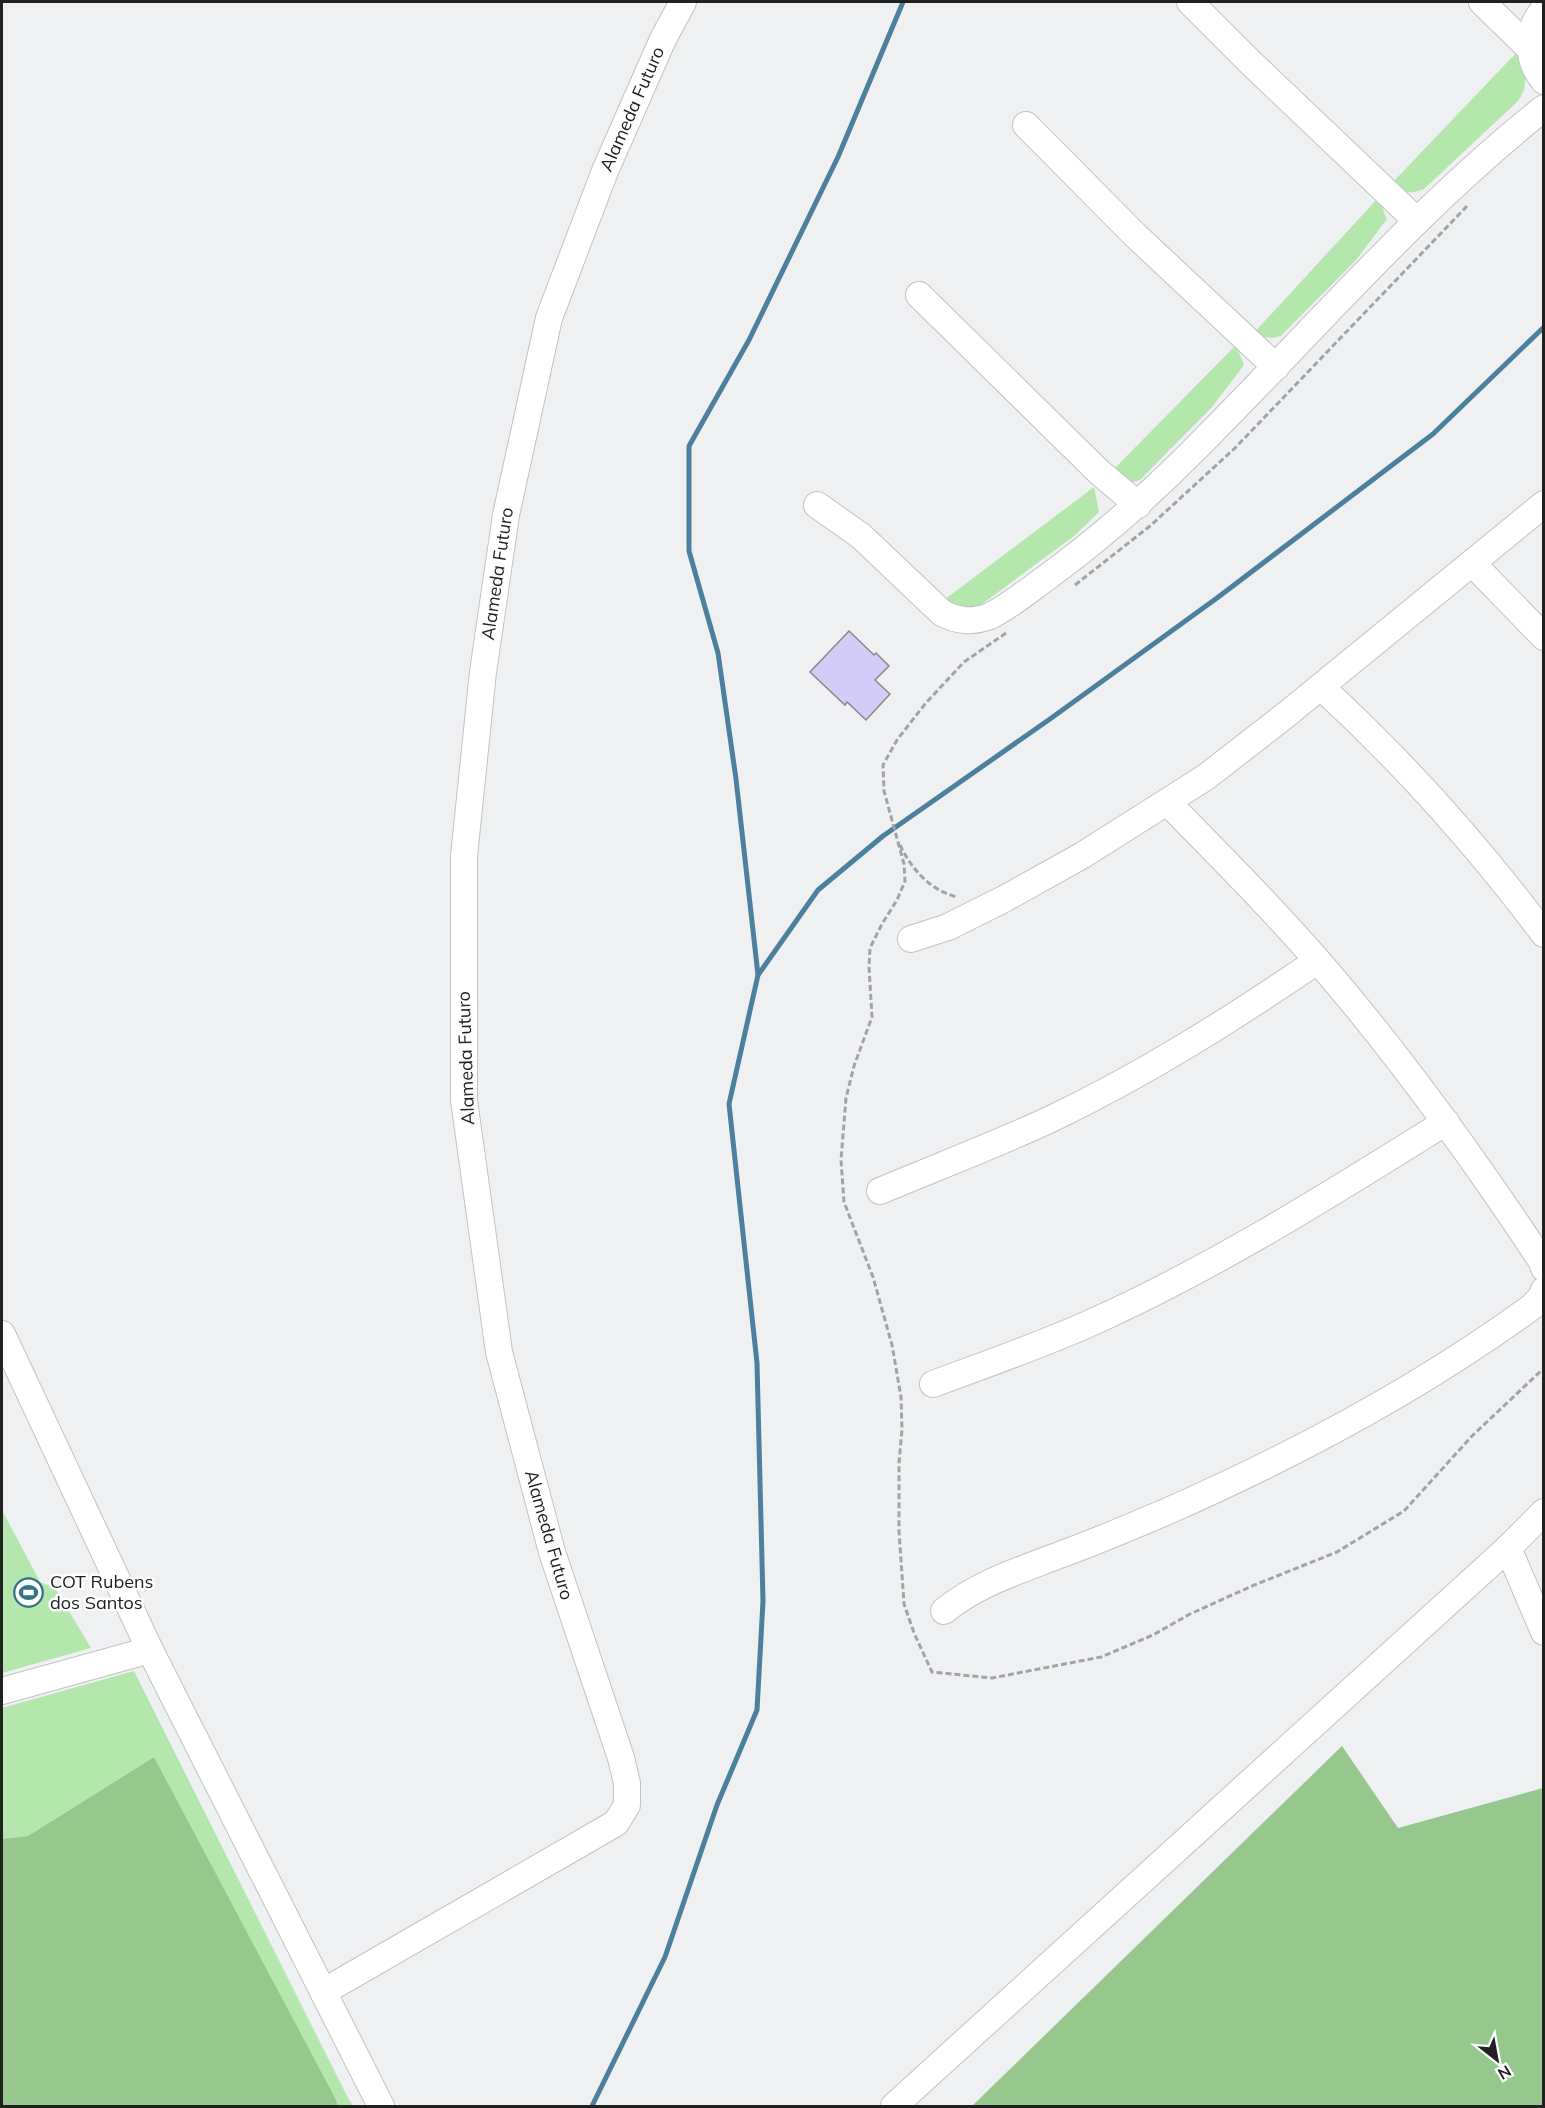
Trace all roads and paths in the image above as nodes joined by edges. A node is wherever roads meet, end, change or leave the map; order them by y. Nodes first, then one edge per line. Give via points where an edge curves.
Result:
1 (683, 2) edge
2 (1190, 2) edge
3 (1482, 2) edge
4 (1544, 9) edge
5 (1529, 48) junction
6 (1540, 77) edge
7 (1544, 108) edge
8 (1026, 124) dead end
9 (1514, 132) junction
10 (1417, 221) junction
11 (919, 295) dead end
12 (1276, 367) junction
13 (1544, 504) edge
14 (818, 505) dead end
15 (1138, 505) junction
16 (1472, 563) junction
17 (1544, 637) edge
18 (1321, 687) junction
19 (1167, 802) junction
20 (891, 816) dead end
21 (897, 838) junction
22 (960, 898) dead end
23 (1544, 934) edge
24 (911, 939) dead end
25 (1317, 961) junction
26 (1446, 1122) junction
27 (880, 1191) dead end
28 (1544, 1268) edge
29 (1544, 1290) edge
30 (4, 1341) edge
31 (1544, 1368) edge
32 (933, 1384) dead end
33 (1544, 1512) edge
34 (1508, 1548) junction
35 (944, 1611) dead end
36 (1544, 1632) edge
37 (150, 1650) junction
38 (2, 1691) edge
39 (323, 1992) junction
40 (381, 2106) edge
41 (894, 2106) edge

1 - 39 street, Alameda Futuro via 605,171 549,318 506,515 483,672 464,856 464,1100 499,1352 552,1552 621,1758 627,1805 616,1823
2 - 10 street
3 - 5 street
4 - 5 street via 1533,26
5 - 6 street
6 - 9 street
7 - 9 street
8 - 12 street via 1135,235
9 - 10 street
10 - 12 street
11 - 15 street via 1098,471
12 - 15 street
13 - 16 street
14 - 15 street via 861,536 942,613 972,621 1010,604
16 - 17 street
16 - 18 street
18 - 19 street via 1206,777
18 - 23 street via 1371,733 1458,829
19 - 24 street via 1004,899 948,927
19 - 25 street
20 - 21 path
21 - 22 path via 908,862 927,882
21 - 31 path via 904,880 870,948 872,1017 846,1098 841,1160 844,1202 873,1277 892,1345 901,1397 898,1463 904,1604 932,1672 992,1678 1101,1657 1252,1586 1337,1552 1404,1511 1472,1436
25 - 26 street
25 - 27 street via 1200,1038 1120,1083 1051,1119
26 - 28 street
26 - 32 street via 1255,1239 1168,1285 1086,1325
29 - 35 street via 1533,1306 1478,1343 1298,1449 1111,1536 1001,1577 960,1597
30 - 37 street
33 - 34 street
34 - 36 street
34 - 41 street
37 - 38 street
37 - 39 street
39 - 40 street

